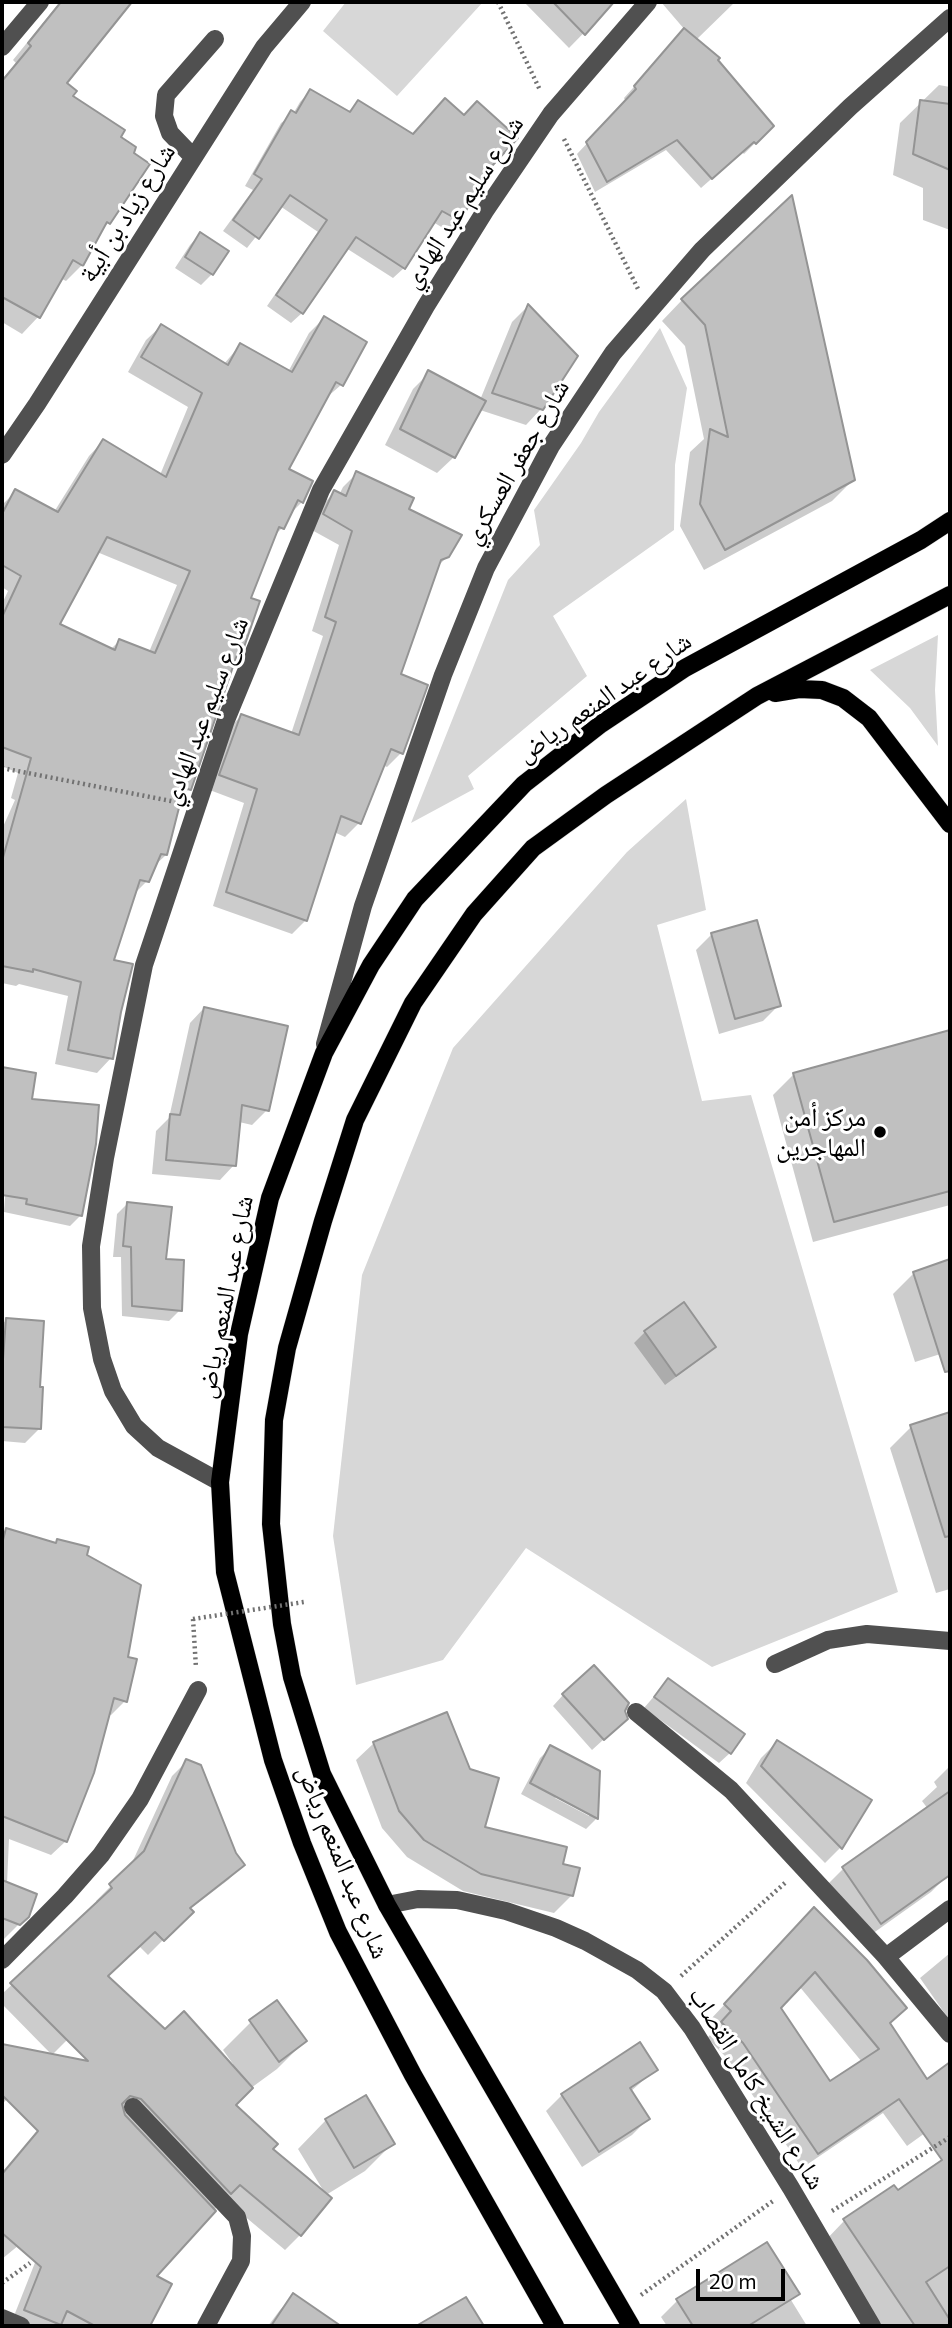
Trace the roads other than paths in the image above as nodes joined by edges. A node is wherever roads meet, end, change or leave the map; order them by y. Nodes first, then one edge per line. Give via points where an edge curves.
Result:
1 (40, 2) edge
2 (302, 2) edge
3 (648, 2) edge
4 (950, 18) edge
5 (215, 39) dead end
6 (2, 47) edge
7 (193, 157) junction
8 (2, 456) edge
9 (950, 521) edge
10 (950, 595) edge
11 (757, 696) junction
12 (950, 824) edge
13 (324, 1053) junction
14 (220, 1482) junction
15 (950, 1641) edge
16 (775, 1664) dead end
17 (198, 1690) road end
18 (636, 1712) dead end
19 (387, 1905) junction
20 (950, 1909) edge
21 (886, 1957) junction
22 (2, 1960) edge
23 (950, 2034) edge
24 (133, 2107) dead end
25 (2, 2318) edge
26 (21, 2326) edge
27 (206, 2326) edge
28 (555, 2326) edge
29 (631, 2326) edge
30 (872, 2326) edge

1 - 6 street
2 - 7 street, شارع زياد بن أبية via 264,47
3 - 14 street, شارع سليم عبد الهادي via 551,114 485,211 321,490 226,720 144,965 91,1247 92,1308 113,1391 134,1426 158,1448
4 - 13 street, شارع جعفر العسكري via 702,250 614,353 551,446 486,568 443,675 363,906
5 - 7 street via 166,95 164,116 170,133
7 - 8 street, شارع زياد بن أبية
9 - 13 main road, شارع عبد المنعم رياض via 685,668 601,724 524,784 415,899 371,965
10 - 11 main road, شارع عبد المنعم رياض
11 - 12 main road via 799,689 822,690 842,698 869,718
11 - 19 main road, شارع عبد المنعم رياض via 533,848 474,914 413,1003 355,1120 323,1221 287,1348 274,1420 271,1524 292,1677 321,1774
13 - 14 main road, شارع عبد المنعم رياض via 270,1198 239,1334
14 - 28 main road, شارع عبد المنعم رياض via 225,1572 273,1760 302,1843 338,1932
15 - 16 street via 867,1634 828,1640
17 - 22 street via 140,1799 101,1855
18 - 21 street via 731,1790
19 - 29 main road, شارع عبد المنعم رياض
19 - 30 street, شارع الشيخ كامل القصاب via 457,1899 506,1911 585,1941 664,1991 692,2028
20 - 21 street
21 - 23 street
24 - 27 street via 237,2217 241,2261
25 - 26 street

